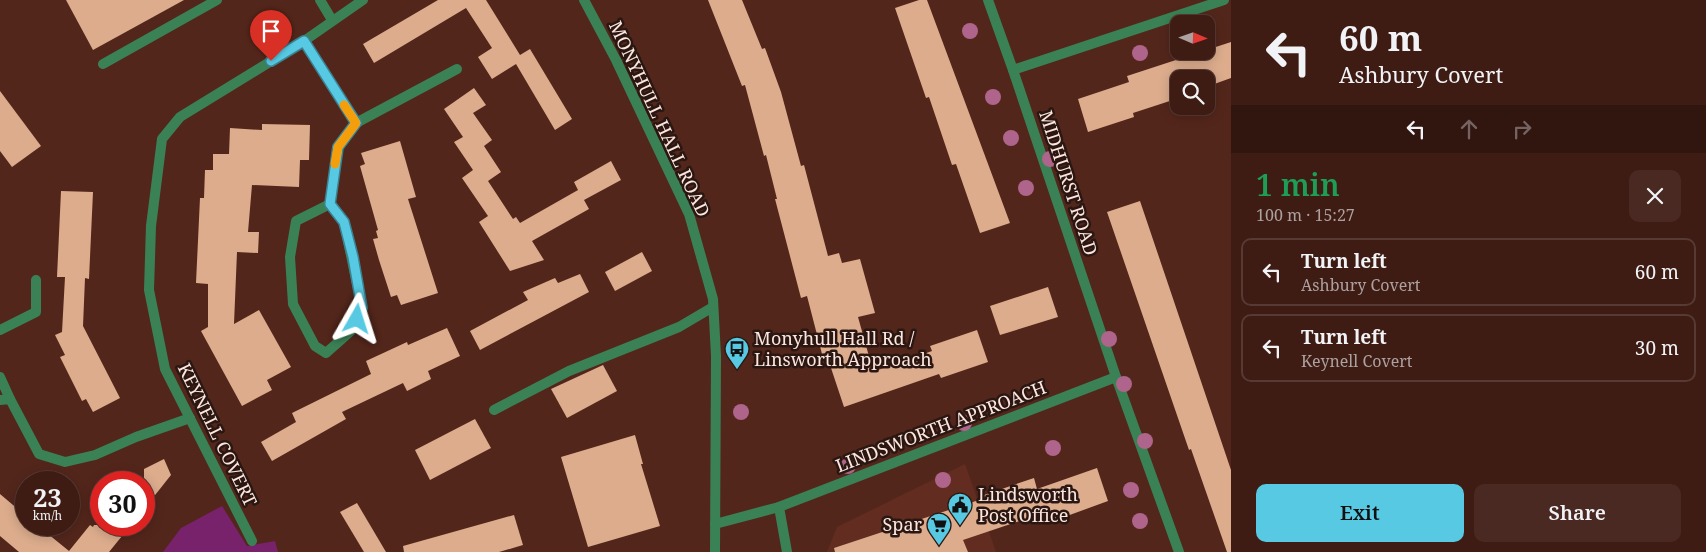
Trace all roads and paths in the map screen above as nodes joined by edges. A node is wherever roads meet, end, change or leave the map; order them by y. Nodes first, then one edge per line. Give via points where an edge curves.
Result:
1 (217, 0) edge
2 (320, 0) edge
3 (363, 0) edge
4 (584, 0) edge
5 (988, 0) edge
6 (1224, 0) edge
7 (332, 20) junction
8 (304, 41) junction
9 (103, 64) dead end
10 (457, 69) dead end
11 (1014, 70) junction
12 (356, 123) junction
13 (330, 204) junction
14 (36, 280) dead end
15 (713, 307) junction
16 (0, 330) edge
17 (0, 377) edge
18 (1116, 377) junction
19 (5, 400) edge
20 (494, 410) dead end
21 (190, 418) junction
22 (779, 507) junction
23 (715, 524) junction
24 (252, 540) dead end
25 (715, 552) edge
26 (787, 552) edge
27 (1179, 552) edge

1 - 9 street
2 - 7 street
3 - 7 street, KEYNELL COVERT
4 - 15 street, MONYHULL HALL ROAD via 689,214
5 - 11 street, MIDHURST ROAD
6 - 11 street
7 - 8 street, KEYNELL COVERT
8 - 12 street
8 - 21 street, KEYNELL COVERT via 180,117 162,139 151,226 149,290 165,369
10 - 12 street
11 - 18 street, MIDHURST ROAD
12 - 13 street via 338,147
13 - 13 street via 296,221 290,258 293,304 315,346 326,353 352,330 362,308 344,222
14 - 16 street via 36,312
15 - 20 street via 678,328 568,371
15 - 23 street, MONYHULL HALL ROAD
17 - 19 street
18 - 22 street, LINDSWORTH APPROACH
18 - 27 street, MIDHURST ROAD
19 - 21 street via 39,454 65,462 96,455
21 - 24 street, KEYNELL COVERT
22 - 23 street, LINDSWORTH APPROACH
22 - 26 street
23 - 25 street, MONYHULL HALL ROAD

